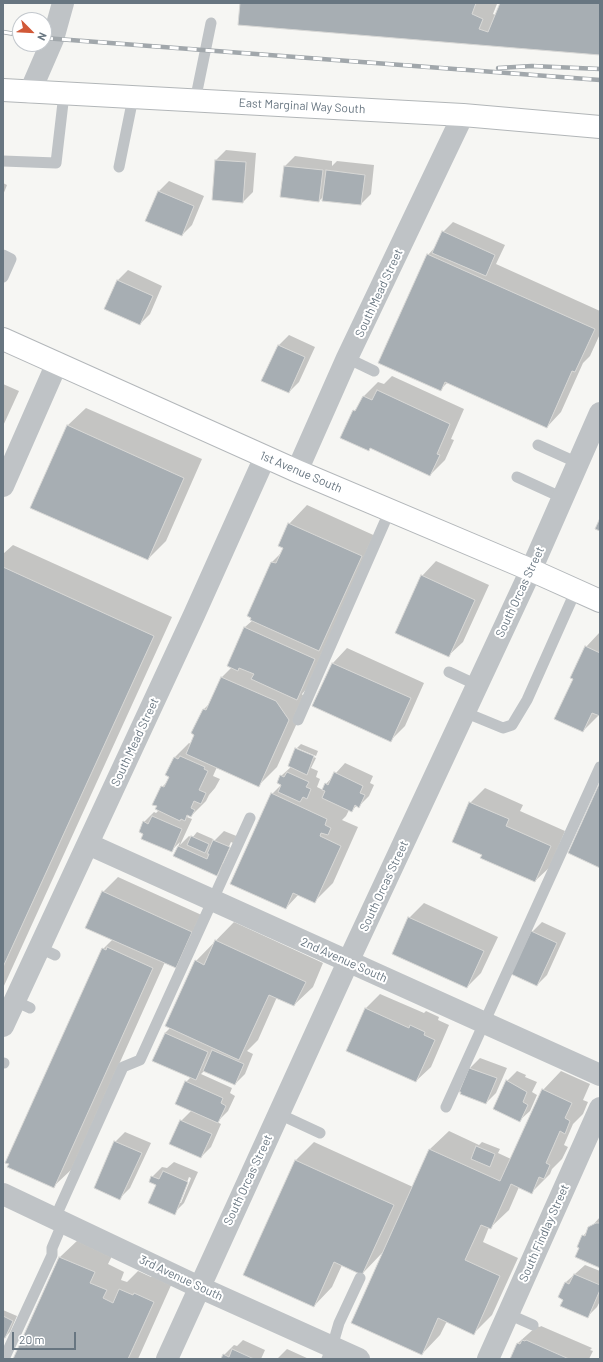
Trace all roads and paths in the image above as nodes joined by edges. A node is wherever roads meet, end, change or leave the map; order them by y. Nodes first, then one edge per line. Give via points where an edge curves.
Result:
1 (63, 3) edge
2 (211, 23) dead end
3 (3, 90) edge
4 (30, 92) junction
5 (64, 94) junction
6 (132, 98) junction
7 (195, 101) junction
8 (463, 115) junction
9 (600, 127) edge
10 (3, 161) edge
11 (119, 167) dead end
12 (7, 257) edge
13 (3, 277) edge
14 (3, 339) edge
15 (347, 358) junction
16 (57, 363) junction
17 (374, 371) dead end
18 (600, 413) edge
19 (538, 445) dead end
20 (265, 457) junction
21 (578, 463) junction
22 (297, 471) junction
23 (517, 477) dead end
24 (3, 486) edge
25 (563, 498) junction
26 (390, 510) junction
27 (531, 570) junction
28 (576, 590) junction
29 (600, 601) edge
30 (449, 672) dead end
31 (477, 685) junction
32 (464, 712) junction
33 (298, 720) dead end
34 (600, 767) edge
35 (250, 818) dead end
36 (88, 844) junction
37 (212, 901) junction
38 (348, 962) junction
39 (484, 1023) junction
40 (3, 1026) edge
41 (600, 1076) edge
42 (446, 1107) dead end
43 (600, 1108) edge
44 (279, 1114) junction
45 (320, 1133) dead end
46 (3, 1194) edge
47 (59, 1220) junction
48 (360, 1278) dead end
49 (199, 1287) junction
50 (508, 1314) junction
51 (533, 1325) dead end
52 (330, 1353) edge
53 (4, 1359) edge
54 (167, 1359) edge
55 (359, 1359) edge
56 (488, 1359) edge

1 - 4 street via 53,39
2 - 7 lane
3 - 4 main road, East Marginal Way South
4 - 5 main road, East Marginal Way South
5 - 6 main road, East Marginal Way South
5 - 10 lane via 56,163
6 - 7 main road, East Marginal Way South
6 - 11 lane
7 - 8 main road, East Marginal Way South
8 - 9 main road, East Marginal Way South
8 - 15 street, South Mead Street
12 - 13 lane
14 - 16 main road, 1st Avenue South
15 - 17 lane
15 - 22 street, South Mead Street
16 - 20 main road, 1st Avenue South
16 - 24 street
18 - 21 street, South Orcas Street
19 - 21 lane
20 - 22 main road, 1st Avenue South
20 - 36 street, South Mead Street
21 - 25 street, South Orcas Street
22 - 26 main road, 1st Avenue South
23 - 25 lane
25 - 27 street, South Orcas Street
26 - 27 main road, 1st Avenue South
26 - 33 lane
27 - 28 main road, 1st Avenue South
27 - 31 street, South Orcas Street
28 - 29 main road, 1st Avenue South
28 - 32 lane via 527,700 512,725 503,728
30 - 31 lane
31 - 32 street, South Orcas Street
32 - 38 street, South Orcas Street
34 - 39 lane
35 - 37 lane
36 - 37 street, 2nd Avenue South
36 - 40 street, South Mead Street via 47,951 23,1004
37 - 38 street, 2nd Avenue South
37 - 47 lane via 140,1060 123,1067
38 - 39 street, 2nd Avenue South
38 - 44 street, South Orcas Street
39 - 41 street, 2nd Avenue South
39 - 42 lane
43 - 50 street, South Findlay Street
44 - 45 lane
44 - 49 street, South Orcas Street
46 - 47 street, 3rd Avenue South
47 - 49 street, 3rd Avenue South
47 - 53 lane via 52,1255
48 - 52 lane via 339,1323
49 - 52 street, 3rd Avenue South
49 - 54 street, South Orcas Street
50 - 51 lane
50 - 56 street, South Findlay Street
52 - 55 street, 3rd Avenue South

